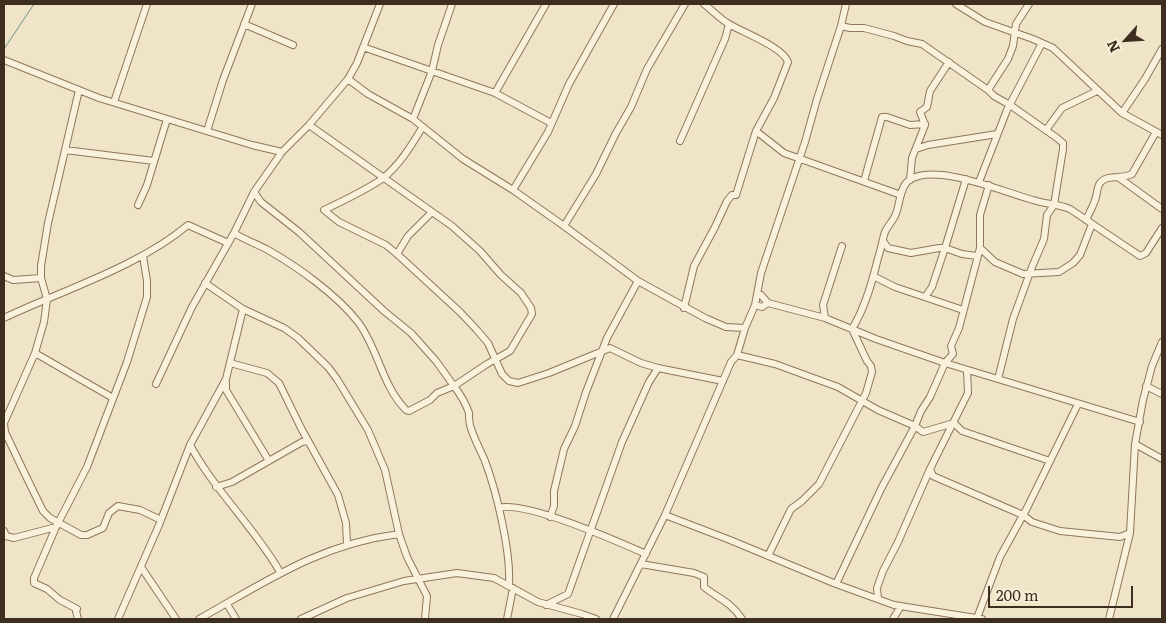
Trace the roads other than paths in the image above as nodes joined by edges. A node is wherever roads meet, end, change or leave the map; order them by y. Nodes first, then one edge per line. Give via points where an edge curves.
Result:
1 (147, 4) edge
2 (252, 4) edge
3 (380, 4) edge
4 (452, 4) edge
5 (546, 4) edge
6 (614, 4) edge
7 (685, 4) edge
8 (704, 4) edge
9 (846, 4) edge
10 (958, 4) edge
11 (1028, 4) edge
12 (244, 24) junction
13 (728, 24) junction
14 (841, 26) junction
15 (1015, 32) junction
16 (1042, 43) junction
17 (293, 45) dead end
18 (363, 47) junction
19 (1162, 49) edge
20 (4, 60) edge
21 (948, 62) junction
22 (432, 71) junction
23 (348, 79) junction
24 (78, 90) junction
25 (988, 90) junction
26 (1098, 91) junction
27 (495, 93) junction
28 (114, 102) junction
29 (1010, 105) junction
30 (1122, 113) junction
31 (167, 118) junction
32 (412, 119) junction
33 (551, 123) junction
34 (309, 124) junction
35 (925, 124) junction
36 (422, 128) junction
37 (1046, 130) junction
38 (207, 131) junction
39 (756, 131) junction
40 (997, 134) junction
41 (1159, 134) edge
42 (680, 141) dead end
43 (916, 149) junction
44 (65, 150) junction
45 (282, 152) junction
46 (799, 159) junction
47 (154, 161) junction
48 (1118, 177) junction
49 (382, 178) junction
50 (966, 179) junction
51 (910, 180) junction
52 (864, 181) junction
53 (979, 182) junction
54 (989, 185) junction
55 (513, 190) junction
56 (254, 192) junction
57 (901, 195) junction
58 (1054, 204) junction
59 (138, 205) dead end
60 (1162, 209) edge
61 (432, 212) junction
62 (1086, 220) junction
63 (1092, 224) junction
64 (564, 226) junction
65 (1162, 228) edge
66 (234, 233) junction
67 (883, 241) junction
68 (228, 243) junction
69 (842, 246) dead end
70 (945, 248) junction
71 (980, 248) junction
72 (397, 254) junction
73 (143, 256) junction
74 (978, 256) junction
75 (1030, 273) junction
76 (4, 276) edge
77 (874, 276) junction
78 (42, 278) junction
79 (638, 281) junction
80 (205, 283) junction
81 (757, 294) junction
82 (925, 297) junction
83 (47, 299) junction
84 (768, 303) junction
85 (755, 305) junction
86 (684, 308) junction
87 (243, 309) junction
88 (963, 310) junction
89 (4, 318) edge
90 (825, 318) junction
91 (745, 328) junction
92 (852, 329) junction
93 (1162, 342) edge
94 (603, 350) junction
95 (35, 353) junction
96 (737, 355) junction
97 (495, 359) junction
98 (230, 363) junction
99 (945, 363) junction
100 (658, 368) junction
101 (967, 370) junction
102 (226, 379) junction
103 (998, 379) junction
104 (723, 381) junction
105 (156, 384) dead end
106 (454, 386) junction
107 (1146, 386) junction
108 (1162, 394) edge
109 (113, 398) junction
110 (863, 401) junction
111 (1078, 404) junction
112 (1140, 422) junction
113 (954, 423) junction
114 (4, 424) edge
115 (915, 426) junction
116 (308, 441) junction
117 (1136, 444) junction
118 (190, 445) junction
119 (1162, 458) edge
120 (1050, 460) junction
121 (269, 462) junction
122 (930, 469) junction
123 (216, 487) junction
124 (499, 508) junction
125 (665, 515) junction
126 (1023, 515) junction
127 (550, 517) junction
128 (161, 520) junction
129 (57, 525) junction
130 (590, 530) junction
131 (4, 531) edge
132 (1130, 533) junction
133 (399, 534) junction
134 (347, 544) junction
135 (646, 554) junction
136 (768, 556) junction
137 (641, 564) junction
138 (141, 567) junction
139 (280, 572) junction
140 (418, 579) junction
141 (836, 584) junction
142 (511, 587) junction
143 (878, 598) junction
144 (226, 604) junction
145 (546, 605) junction
146 (901, 606) junction
147 (78, 619) edge
148 (118, 619) edge
149 (176, 619) edge
150 (199, 619) edge
151 (236, 619) edge
152 (300, 619) edge
153 (425, 619) edge
154 (507, 619) edge
155 (596, 619) edge
156 (613, 619) edge
157 (742, 619) edge
158 (893, 619) edge
159 (979, 619) edge
160 (1109, 619) edge

1 - 28 street
2 - 12 street
3 - 18 street
4 - 22 street
5 - 27 street
6 - 33 street
7 - 64 street via 647,69 596,174
8 - 13 street
9 - 14 street
10 - 15 street via 985,22
11 - 15 street
12 - 17 street
12 - 38 street
13 - 39 street via 782,53 788,62
13 - 42 street via 725,39
14 - 21 street via 864,28 917,42
14 - 46 street
15 - 16 street
15 - 25 street via 1008,59
16 - 26 street via 1052,48
16 - 29 street
18 - 22 street
18 - 23 street
19 - 30 street
20 - 24 street
21 - 25 street
21 - 35 street via 930,91 927,107 920,112
22 - 27 street
22 - 32 street
23 - 32 street
23 - 34 street
24 - 28 street
24 - 44 street
25 - 29 street
26 - 30 street
26 - 37 street via 1062,108
27 - 33 street
28 - 31 street
29 - 37 street
29 - 40 street
30 - 41 street
31 - 38 street
31 - 47 street
32 - 36 street
33 - 55 street
34 - 45 street
34 - 49 street
35 - 43 street
35 - 52 street via 910,125 882,117
36 - 49 street via 398,164
36 - 55 street via 463,159
37 - 58 street via 1063,143
38 - 45 street
39 - 46 street via 784,153
39 - 86 street via 736,194 727,201 694,266
40 - 43 street
40 - 53 street
41 - 48 street via 1132,174
43 - 51 street
44 - 47 street
44 - 78 street via 48,223
45 - 56 street
46 - 52 street
46 - 81 street
47 - 59 street
48 - 60 street
48 - 62 street via 1101,181
49 - 61 street
49 - 72 street via 324,210 334,220 386,245
50 - 51 street via 925,176
50 - 53 street
50 - 70 street
51 - 57 street
52 - 57 street
53 - 54 street
54 - 58 street via 1034,201
54 - 71 street via 980,215
55 - 64 street
56 - 66 street
56 - 106 street via 261,202 411,333
57 - 67 street
58 - 62 street via 1070,209
58 - 75 street via 1047,215 1044,239
61 - 72 street via 408,236
61 - 97 street via 480,252 521,293 531,308 530,319 512,348
62 - 63 street
63 - 65 street via 1140,256 1146,253
63 - 75 street via 1074,263 1059,272
64 - 79 street
66 - 68 street
66 - 106 street via 296,268 346,309 367,336 395,395 406,410 416,408
67 - 70 street via 888,248 911,253
67 - 77 street
68 - 73 street via 188,225
68 - 80 street
69 - 90 street via 823,304
70 - 74 street
70 - 82 street via 932,287
71 - 74 street
71 - 75 street via 995,262 1023,274
72 - 97 street via 466,317 488,343
73 - 83 street
73 - 109 street via 147,297
74 - 88 street
75 - 103 street via 1013,319
76 - 78 street via 13,280
77 - 82 street
77 - 92 street
78 - 83 street
79 - 86 street
79 - 94 street
80 - 87 street
80 - 105 street
81 - 84 street
81 - 85 street
82 - 88 street
83 - 89 street
83 - 95 street
84 - 85 street
84 - 90 street
85 - 91 street
86 - 91 street via 726,327
87 - 98 street
87 - 133 street via 298,338 337,379 377,447
88 - 99 street via 951,346 952,354
90 - 92 street
91 - 96 street
92 - 99 street
92 - 110 street via 872,372
93 - 107 street
94 - 97 street via 518,383 509,381 502,374
94 - 100 street via 610,348
94 - 127 street via 564,449
95 - 109 street
95 - 114 street
96 - 104 street
96 - 110 street via 810,376
97 - 106 street
98 - 102 street
98 - 116 street via 272,376
99 - 101 street
99 - 115 street
100 - 104 street
100 - 130 street via 622,442
101 - 103 street
101 - 113 street via 969,390
102 - 118 street
102 - 121 street via 226,390
103 - 111 street
104 - 125 street
106 - 124 street via 468,412
107 - 108 street
107 - 112 street
109 - 129 street via 87,467
110 - 115 street
110 - 136 street via 819,484 791,509
111 - 112 street
111 - 120 street
112 - 117 street
113 - 115 street via 923,432
113 - 120 street via 962,431
113 - 122 street
114 - 129 street via 43,511
115 - 141 street
116 - 121 street
116 - 134 street via 338,494 346,523
117 - 119 street
117 - 132 street
118 - 123 street
118 - 128 street
120 - 126 street
121 - 123 street
122 - 126 street via 933,476
122 - 143 street via 883,571 877,588
123 - 139 street via 262,543
124 - 127 street via 505,506
124 - 142 street
125 - 135 street
125 - 136 street
126 - 132 street via 1032,522 1060,532 1120,537
126 - 159 street via 1000,557
127 - 130 street
128 - 129 street via 140,510 118,506 109,513 103,528 87,535
128 - 138 street
129 - 131 street via 14,538 6,536
129 - 147 street via 34,583 77,609
130 - 135 street
130 - 145 street via 568,594
132 - 160 street
133 - 134 street
133 - 140 street
134 - 139 street
135 - 137 street
136 - 141 street
137 - 156 street
137 - 157 street via 704,577 704,587 727,601
138 - 148 street
138 - 149 street
139 - 144 street
140 - 142 street via 463,574 494,578
140 - 152 street via 347,598
140 - 153 street via 427,596
141 - 143 street
142 - 145 street
142 - 154 street
143 - 146 street
144 - 150 street
144 - 151 street
145 - 155 street
146 - 158 street
146 - 159 street

